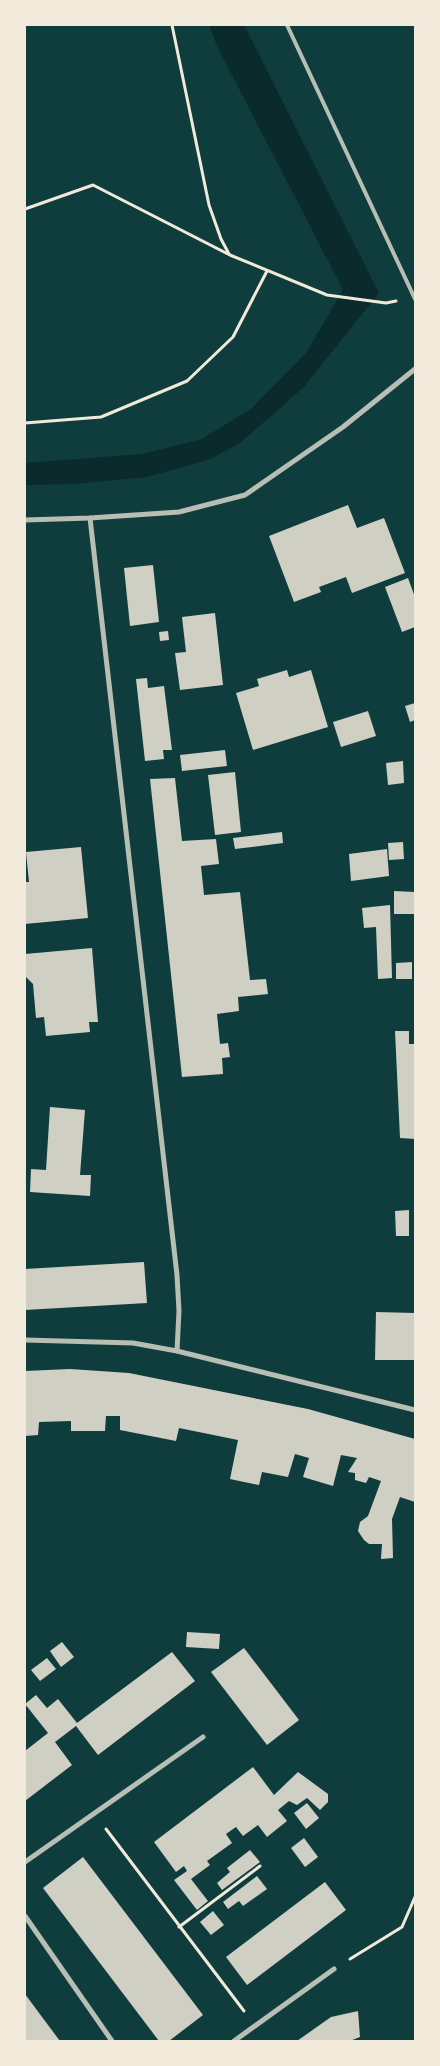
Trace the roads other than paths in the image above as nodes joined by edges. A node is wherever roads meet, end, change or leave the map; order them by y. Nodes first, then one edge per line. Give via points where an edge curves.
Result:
1 (287, 25) edge
2 (415, 299) edge
3 (415, 369) edge
4 (90, 518) junction
5 (25, 520) edge
6 (25, 1340) edge
7 (177, 1351) junction
8 (415, 1410) edge
9 (203, 1736) dead end
10 (25, 1862) edge
11 (25, 1916) edge
12 (334, 1969) road end
13 (112, 2041) edge
14 (234, 2041) edge

1 - 2 lane
3 - 4 street via 343,427 245,495 179,512
4 - 5 street
4 - 7 street via 177,1275
6 - 7 street via 133,1343
7 - 8 street
9 - 10 street
11 - 13 street
12 - 14 street

